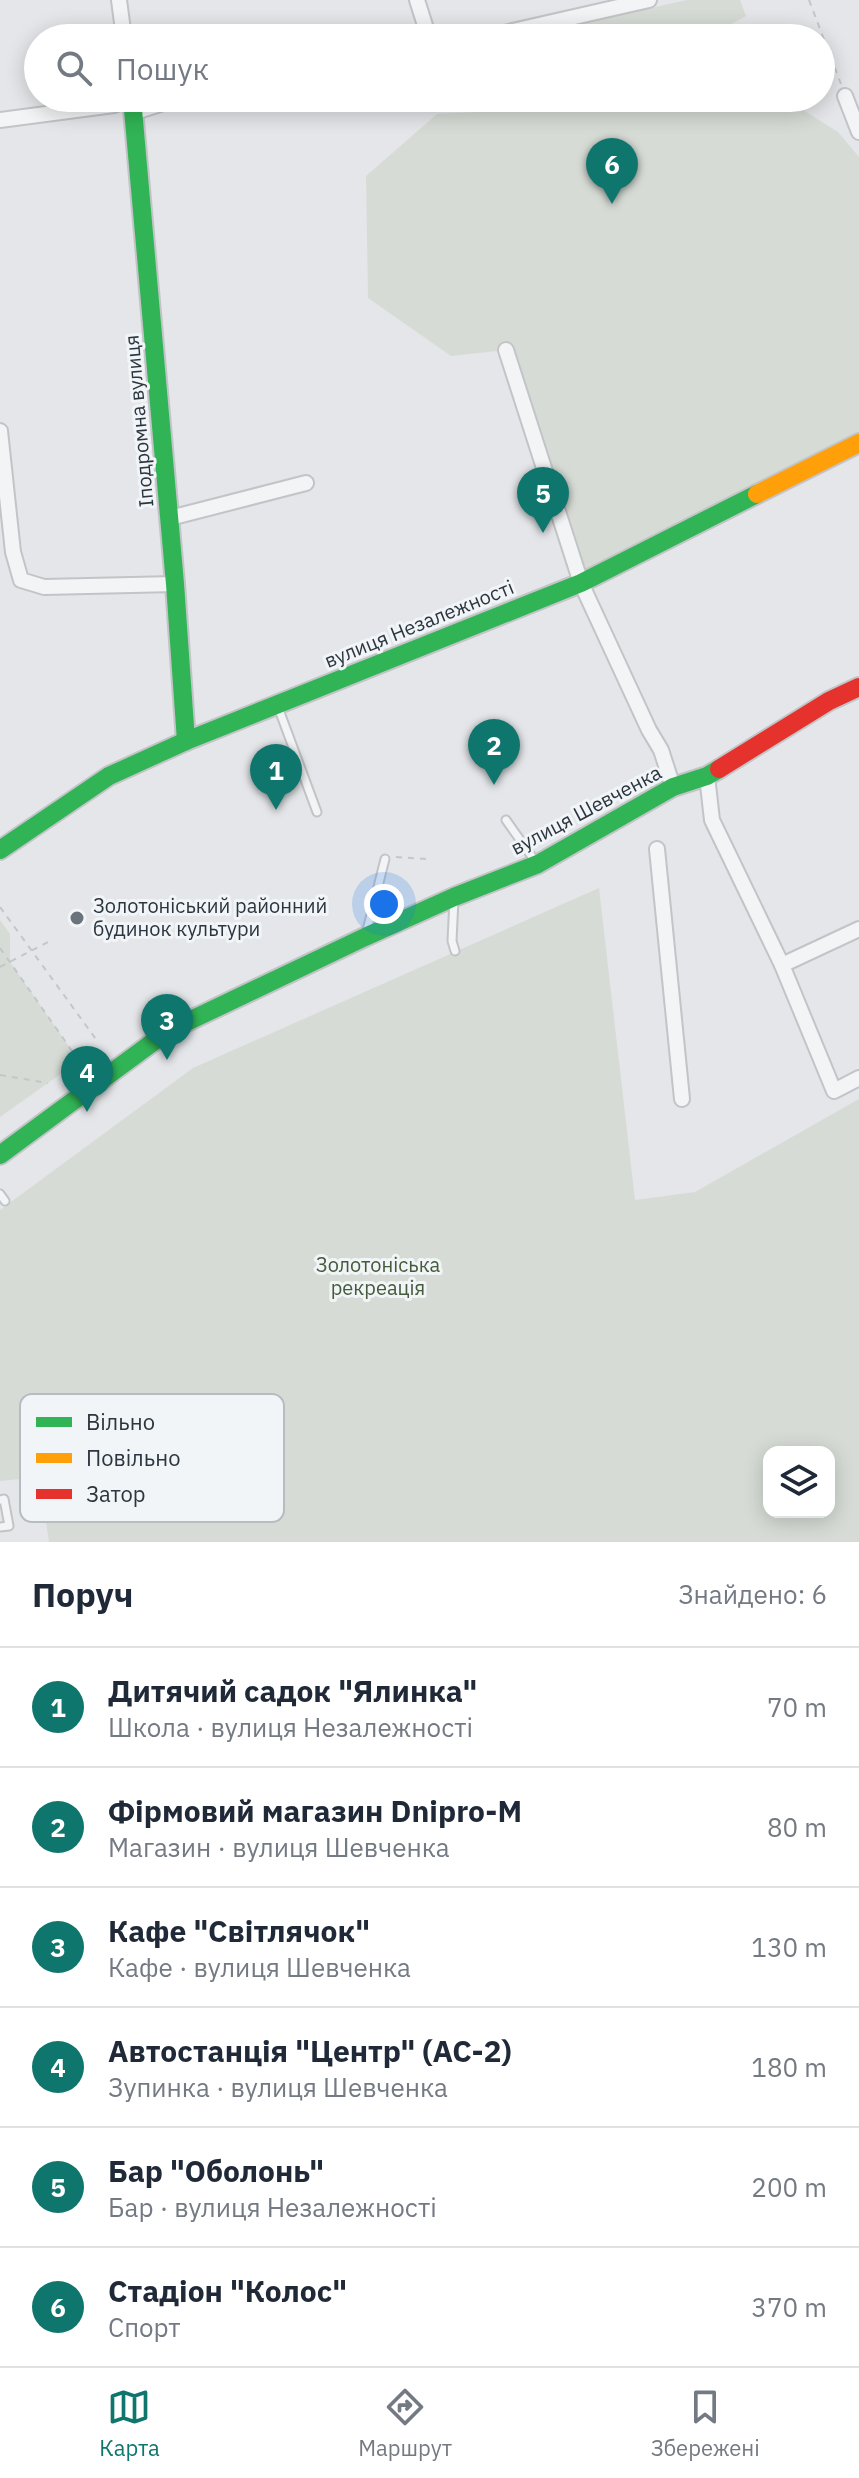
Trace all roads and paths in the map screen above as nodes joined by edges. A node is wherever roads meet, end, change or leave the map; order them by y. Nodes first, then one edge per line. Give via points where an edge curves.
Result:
1 (119, 0) edge
2 (417, 0) edge
3 (649, 0) edge
4 (809, 0) edge
5 (122, 24) edge
6 (425, 24) edge
7 (544, 24) edge
8 (818, 24) edge
9 (835, 69) edge
10 (845, 96) joint
11 (61, 112) edge
12 (133, 112) edge
13 (0, 120) edge
14 (859, 132) edge
15 (506, 350) dead end
16 (0, 431) edge
17 (859, 443) edge
18 (306, 483) dead end
19 (170, 518) junction
20 (581, 583) junction
21 (175, 584) junction
22 (859, 687) edge
23 (277, 705) junction
24 (186, 741) junction
25 (707, 776) junction
26 (673, 787) junction
27 (317, 812) dead end
28 (506, 820) dead end
29 (657, 849) dead end
30 (0, 850) edge
31 (388, 858) joint
32 (427, 859) dead end
33 (538, 864) junction
34 (454, 897) junction
35 (0, 907) edge
36 (859, 929) edge
37 (365, 937) junction
38 (50, 941) dead end
39 (0, 948) edge
40 (33, 950) junction
41 (455, 951) dead end
42 (10, 962) junction
43 (782, 965) junction
44 (0, 967) edge
45 (98, 1042) dead end
46 (79, 1061) dead end
47 (0, 1075) edge
48 (859, 1078) edge
49 (48, 1083) dead end
50 (682, 1099) dead end
51 (0, 1155) edge
52 (0, 1500) edge
53 (0, 1527) edge

1 - 5 street
2 - 6 street
3 - 7 street
4 - 8 path
9 - 10 path
10 - 14 street
11 - 13 street
12 - 19 street, Іподромна вулиця
15 - 20 street
16 - 21 street via 13,552 21,580 44,587
17 - 20 street, вулиця Незалежності
18 - 19 street
19 - 21 street, Іподромна вулиця
20 - 23 street, вулиця Незалежності
20 - 26 street via 661,750
21 - 24 street, Іподромна вулиця
22 - 25 street, вулиця Шевченка
23 - 24 street, вулиця Незалежності
23 - 27 lane
24 - 30 street, вулиця Незалежності via 109,776
25 - 26 street, вулиця Шевченка
25 - 43 street via 712,820
26 - 33 street, вулиця Шевченка
28 - 33 lane
29 - 50 street
31 - 32 path
31 - 37 lane
33 - 34 street, вулиця Шевченка
34 - 37 street, вулиця Шевченка
34 - 41 lane
35 - 40 path
36 - 43 street
37 - 51 street, вулиця Шевченка via 168,1031
38 - 40 path
39 - 42 path
40 - 42 path
40 - 45 path
42 - 44 path
42 - 46 path
43 - 48 street via 834,1091
47 - 49 path
52 - 53 lane via 4,1499 9,1526

